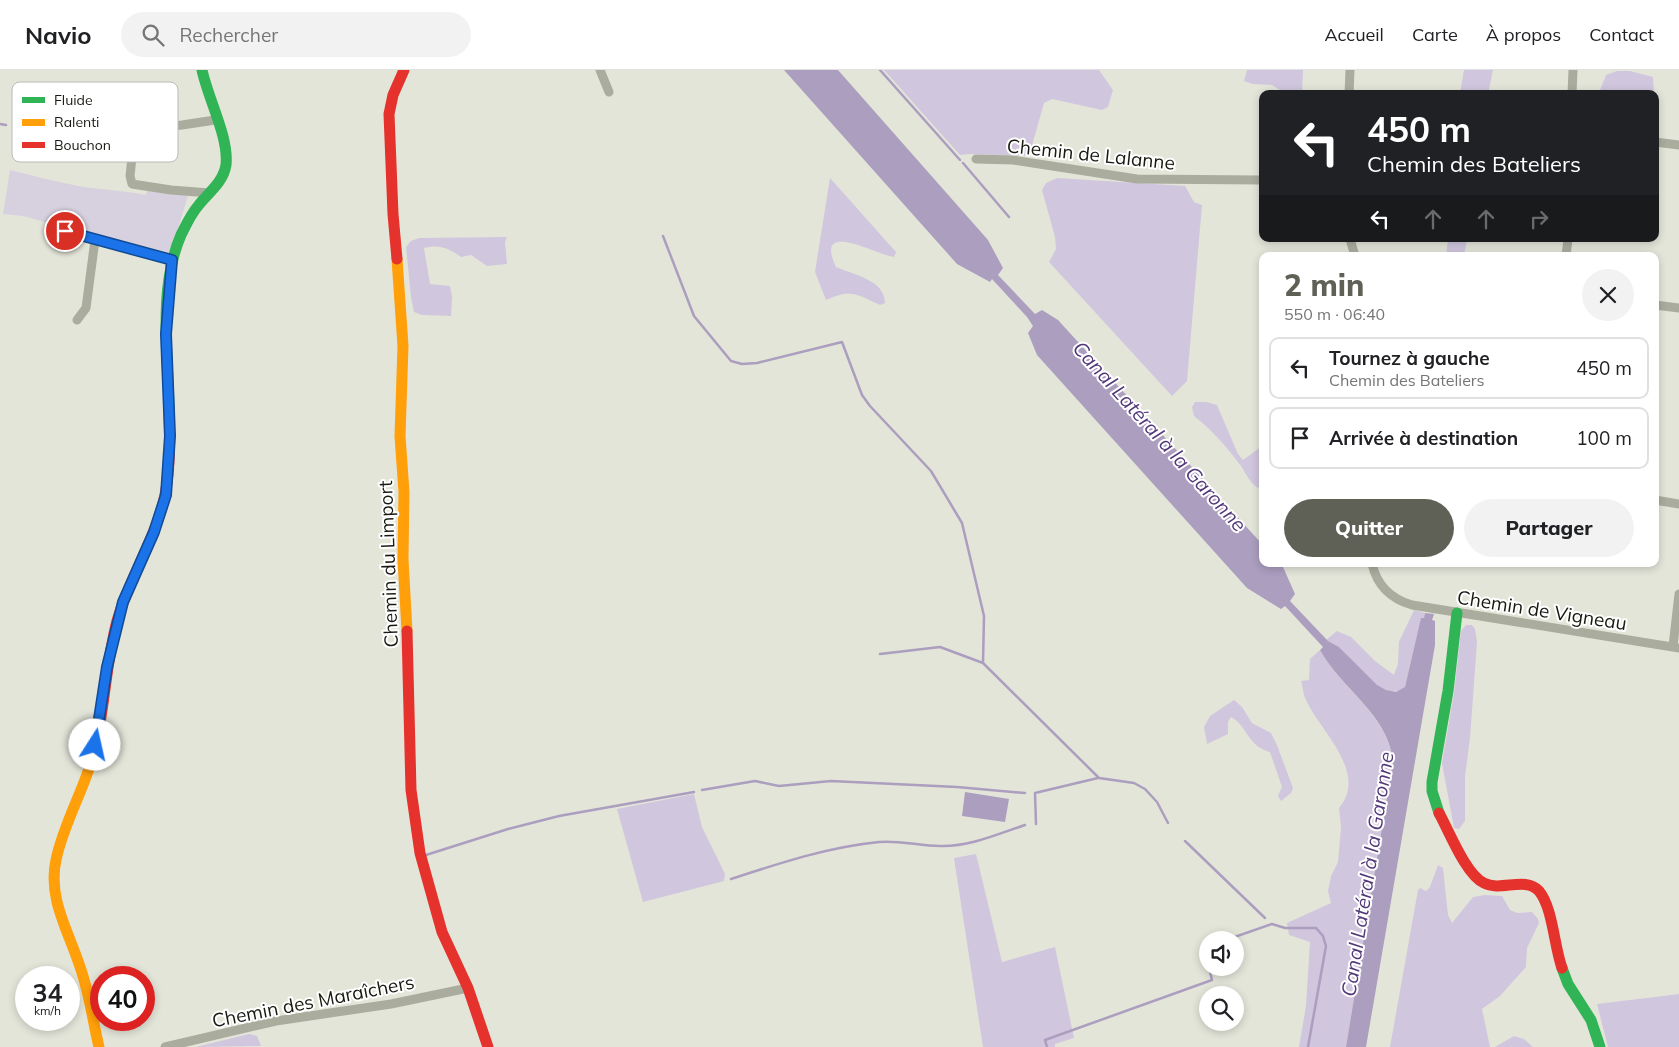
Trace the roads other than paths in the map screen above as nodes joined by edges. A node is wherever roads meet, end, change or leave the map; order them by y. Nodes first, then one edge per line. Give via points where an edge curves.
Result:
1 (202, 70) edge
2 (404, 70) edge
3 (600, 70) edge
4 (1350, 70) edge
5 (1573, 70) edge
6 (1349, 90) edge
7 (1572, 90) edge
8 (609, 92) dead end
9 (215, 120) junction
10 (178, 125) edge
11 (1659, 142) edge
12 (1679, 145) edge
13 (976, 159) dead end
14 (131, 162) edge
15 (1259, 180) edge
16 (210, 193) junction
17 (65, 231) dead end
18 (95, 240) junction
19 (172, 260) junction
20 (1659, 306) edge
21 (1679, 308) edge
22 (77, 320) dead end
23 (1659, 501) edge
24 (1679, 504) edge
25 (1373, 567) edge
26 (1679, 594) edge
27 (1456, 613) junction
28 (1676, 647) edge
29 (468, 988) junction
30 (99, 1047) edge
31 (165, 1047) edge
32 (488, 1047) edge
33 (1600, 1047) edge

1 - 9 street
2 - 29 street, Chemin du Limport via 388,114 403,337 400,436 409,661 409,772 420,852 434,907
3 - 8 street
4 - 6 street
5 - 7 street
9 - 10 street
9 - 16 street via 222,137 226,164 221,179
11 - 12 street
13 - 15 street, Chemin de Lalanne via 1013,160 1137,179
14 - 16 street via 132,184
16 - 19 street via 184,230
17 - 18 street
18 - 19 street
18 - 22 street via 86,308
19 - 30 street via 166,334 170,436 166,495 154,532 123,602 107,667 92,762 79,802 59,846 54,873 55,895 91,1004
20 - 21 street
23 - 24 street
25 - 27 street, Chemin de Vigneau via 1377,581 1400,602
26 - 28 street
27 - 28 street, Chemin de Vigneau
27 - 33 street via 1448,691 1432,782 1437,809 1479,882 1494,888 1526,884 1540,892 1568,984 1591,1020
29 - 31 street, Chemin des Maraîchers via 391,1004 276,1021
29 - 32 street, Chemin du Limport

